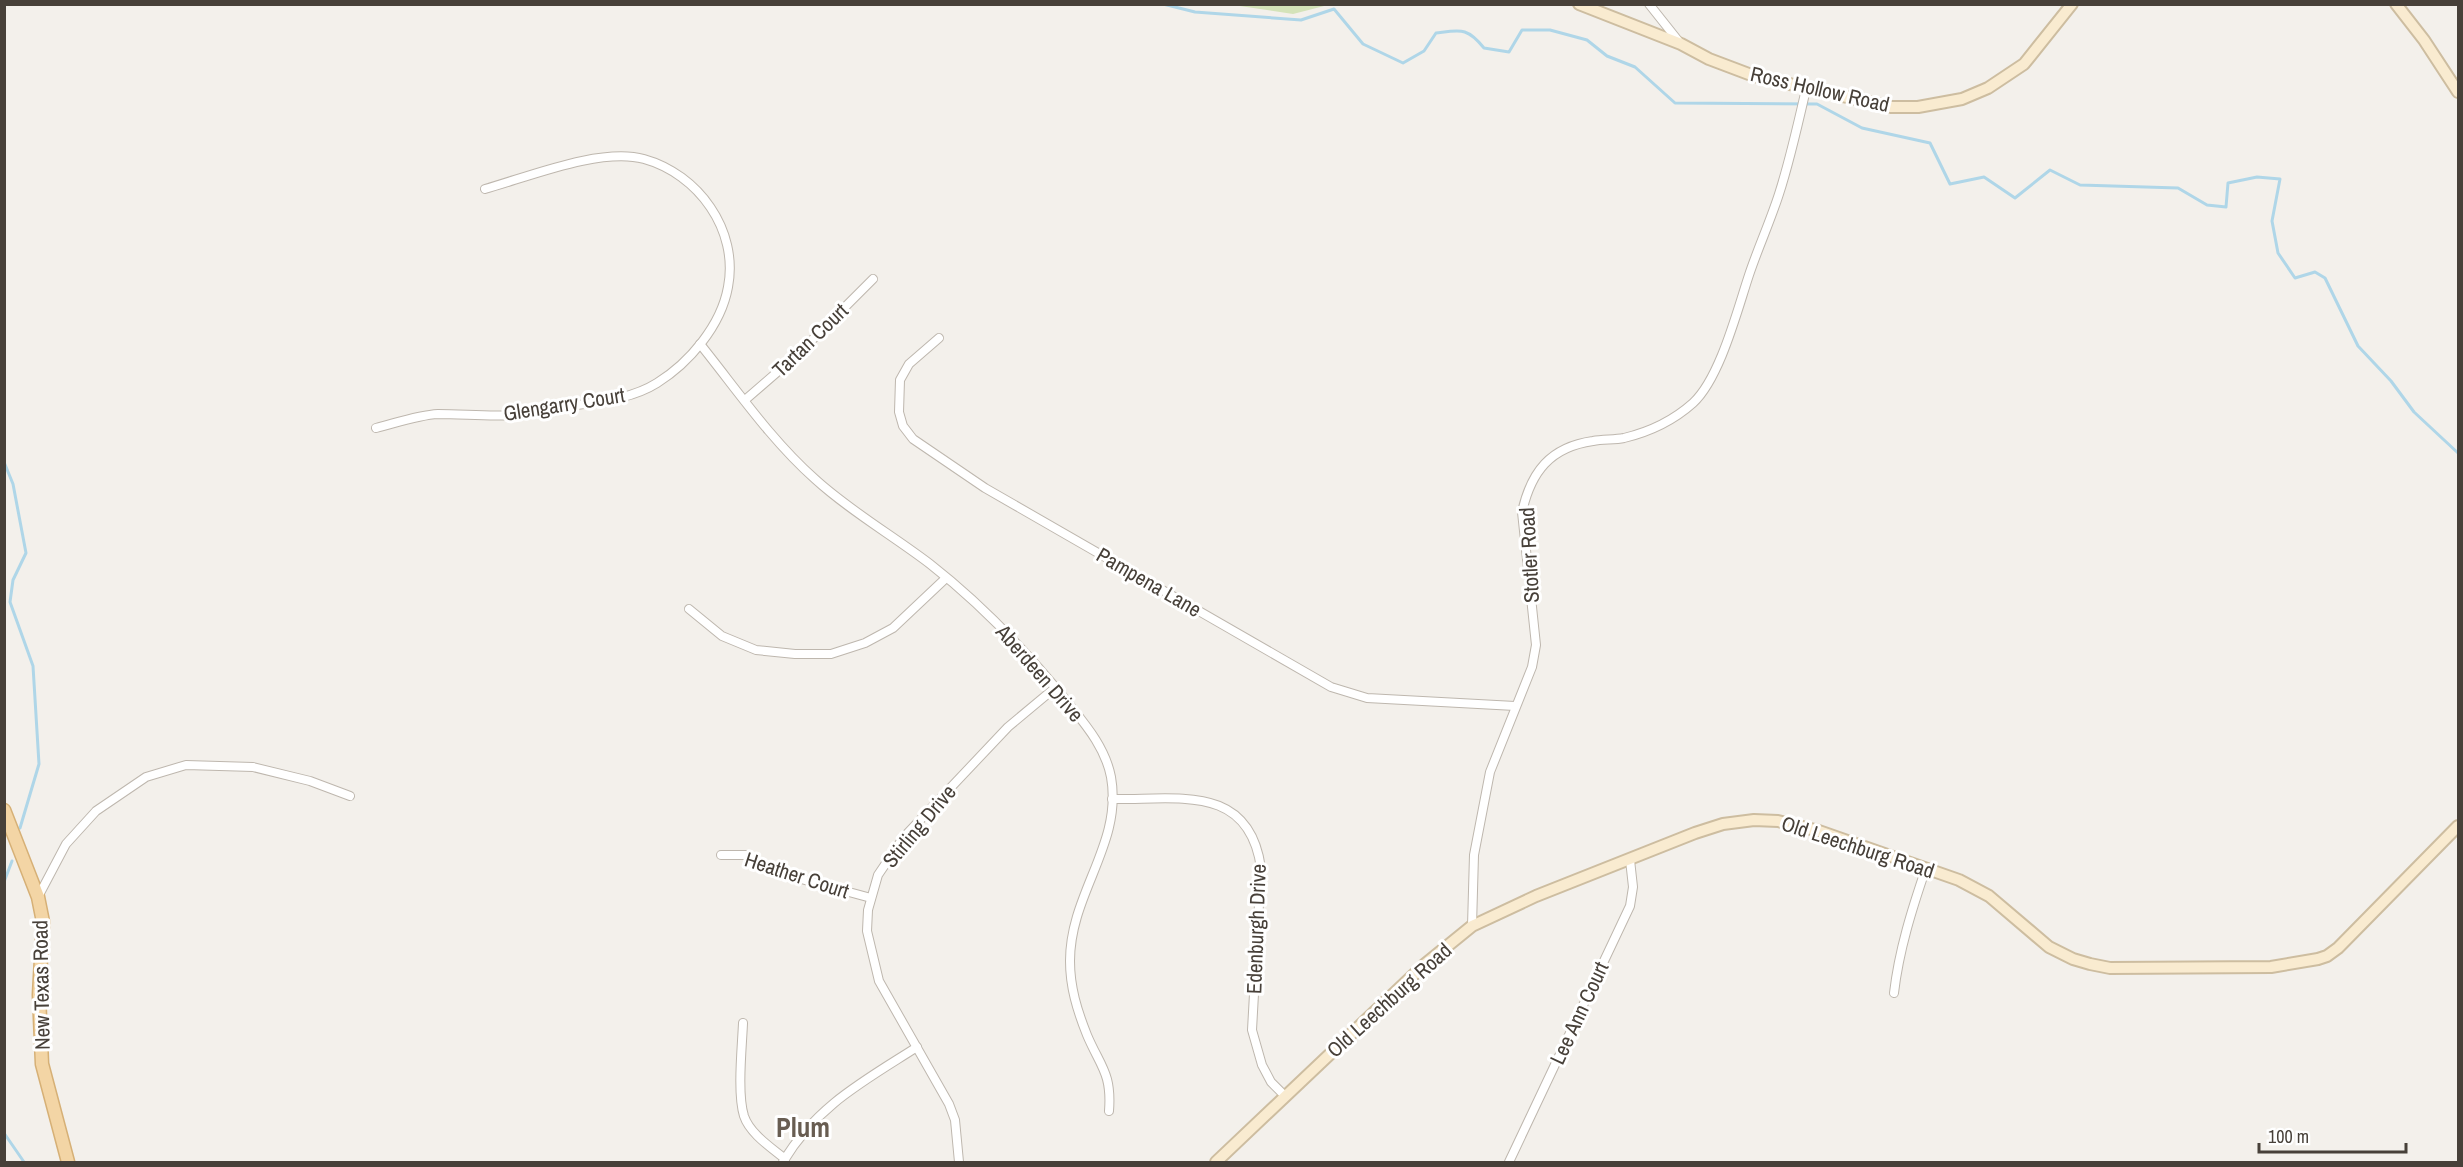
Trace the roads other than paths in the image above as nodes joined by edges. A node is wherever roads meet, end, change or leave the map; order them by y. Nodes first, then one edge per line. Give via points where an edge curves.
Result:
1 (1579, 4) edge
2 (1649, 4) edge
3 (2073, 4) edge
4 (2396, 4) edge
5 (1681, 44) junction
6 (2455, 78) edge
7 (2458, 92) edge
8 (1805, 94) junction
9 (485, 189) dead end
10 (873, 279) dead end
11 (939, 338) dead end
12 (700, 344) junction
13 (745, 400) junction
14 (376, 428) dead end
15 (946, 578) junction
16 (689, 609) dead end
17 (1056, 687) junction
18 (1515, 706) junction
19 (350, 796) dead end
20 (1112, 799) junction
21 (4, 810) edge
22 (2458, 826) edge
23 (721, 855) dead end
24 (1630, 860) junction
25 (1926, 868) junction
26 (38, 897) junction
27 (872, 898) junction
28 (1472, 926) junction
29 (1894, 993) dead end
30 (743, 1023) dead end
31 (916, 1047) junction
32 (1286, 1096) junction
33 (1109, 1111) dead end
34 (784, 1161) edge
35 (68, 1162) edge
36 (959, 1162) edge
37 (1216, 1162) edge
38 (1509, 1162) edge

1 - 5 street, Ross Hollow Road
2 - 5 street
3 - 8 street, Ross Hollow Road via 2024,64 1988,88 1962,99 1918,107 1891,107
4 - 6 street
5 - 8 street, Ross Hollow Road via 1709,59
6 - 7 street
8 - 18 street, Stotler Road via 1779,194 1719,360 1703,390 1674,417 1646,431 1571,446 1553,455 1533,480 1522,512 1536,645 1532,667
9 - 12 street, Glengarry Court via 609,156 643,159 687,180 715,213 729,261 724,303
10 - 13 street, Tartan Court via 797,356
11 - 18 street, Pampena Lane via 909,364 900,380 899,412 903,426 913,439 985,488 1331,687 1367,698
12 - 13 street, Aberdeen Drive
12 - 14 street, Glengarry Court via 672,372 639,393 515,415 437,414
13 - 15 street, Aberdeen Drive via 795,461 816,480
15 - 16 street via 893,628 866,643 831,654 756,650 722,636
15 - 17 street, Aberdeen Drive via 1026,652
17 - 20 street, Aberdeen Drive via 1092,732 1106,759
17 - 27 street, Stirling Drive via 1008,727 903,838 878,875
18 - 28 street, Stotler Road via 1490,772 1474,855
19 - 26 street via 253,767 186,765 146,777 96,811 66,844
20 - 32 street, Edenburgh Drive via 1203,800 1231,810 1252,834 1261,868 1252,1030 1262,1065 1271,1082
20 - 33 street, Aberdeen Drive via 1113,814 1106,841 1071,933 1070,960 1075,1004 1107,1073 1111,1089
21 - 26 main road, New Texas Road
22 - 25 street, Old Leechburg Road via 2338,948 2304,963 2271,967 2110,968 2090,964 2049,947 1989,896
23 - 27 street, Heather Court via 746,855 801,879
24 - 25 street, Old Leechburg Road via 1695,833 1754,820 1778,821 1819,831
24 - 28 street, Old Leechburg Road via 1536,896
24 - 38 street, Lee Ann Court via 1630,906
25 - 29 street via 1910,914
26 - 35 main road, New Texas Road via 43,922 39,995 42,1064
27 - 31 street, Stirling Drive via 867,932 879,981
28 - 32 street, Old Leechburg Road via 1424,965
30 - 34 street via 744,1117
31 - 34 street via 840,1096
31 - 36 street, Stirling Drive via 955,1119
32 - 37 street, Old Leechburg Road

